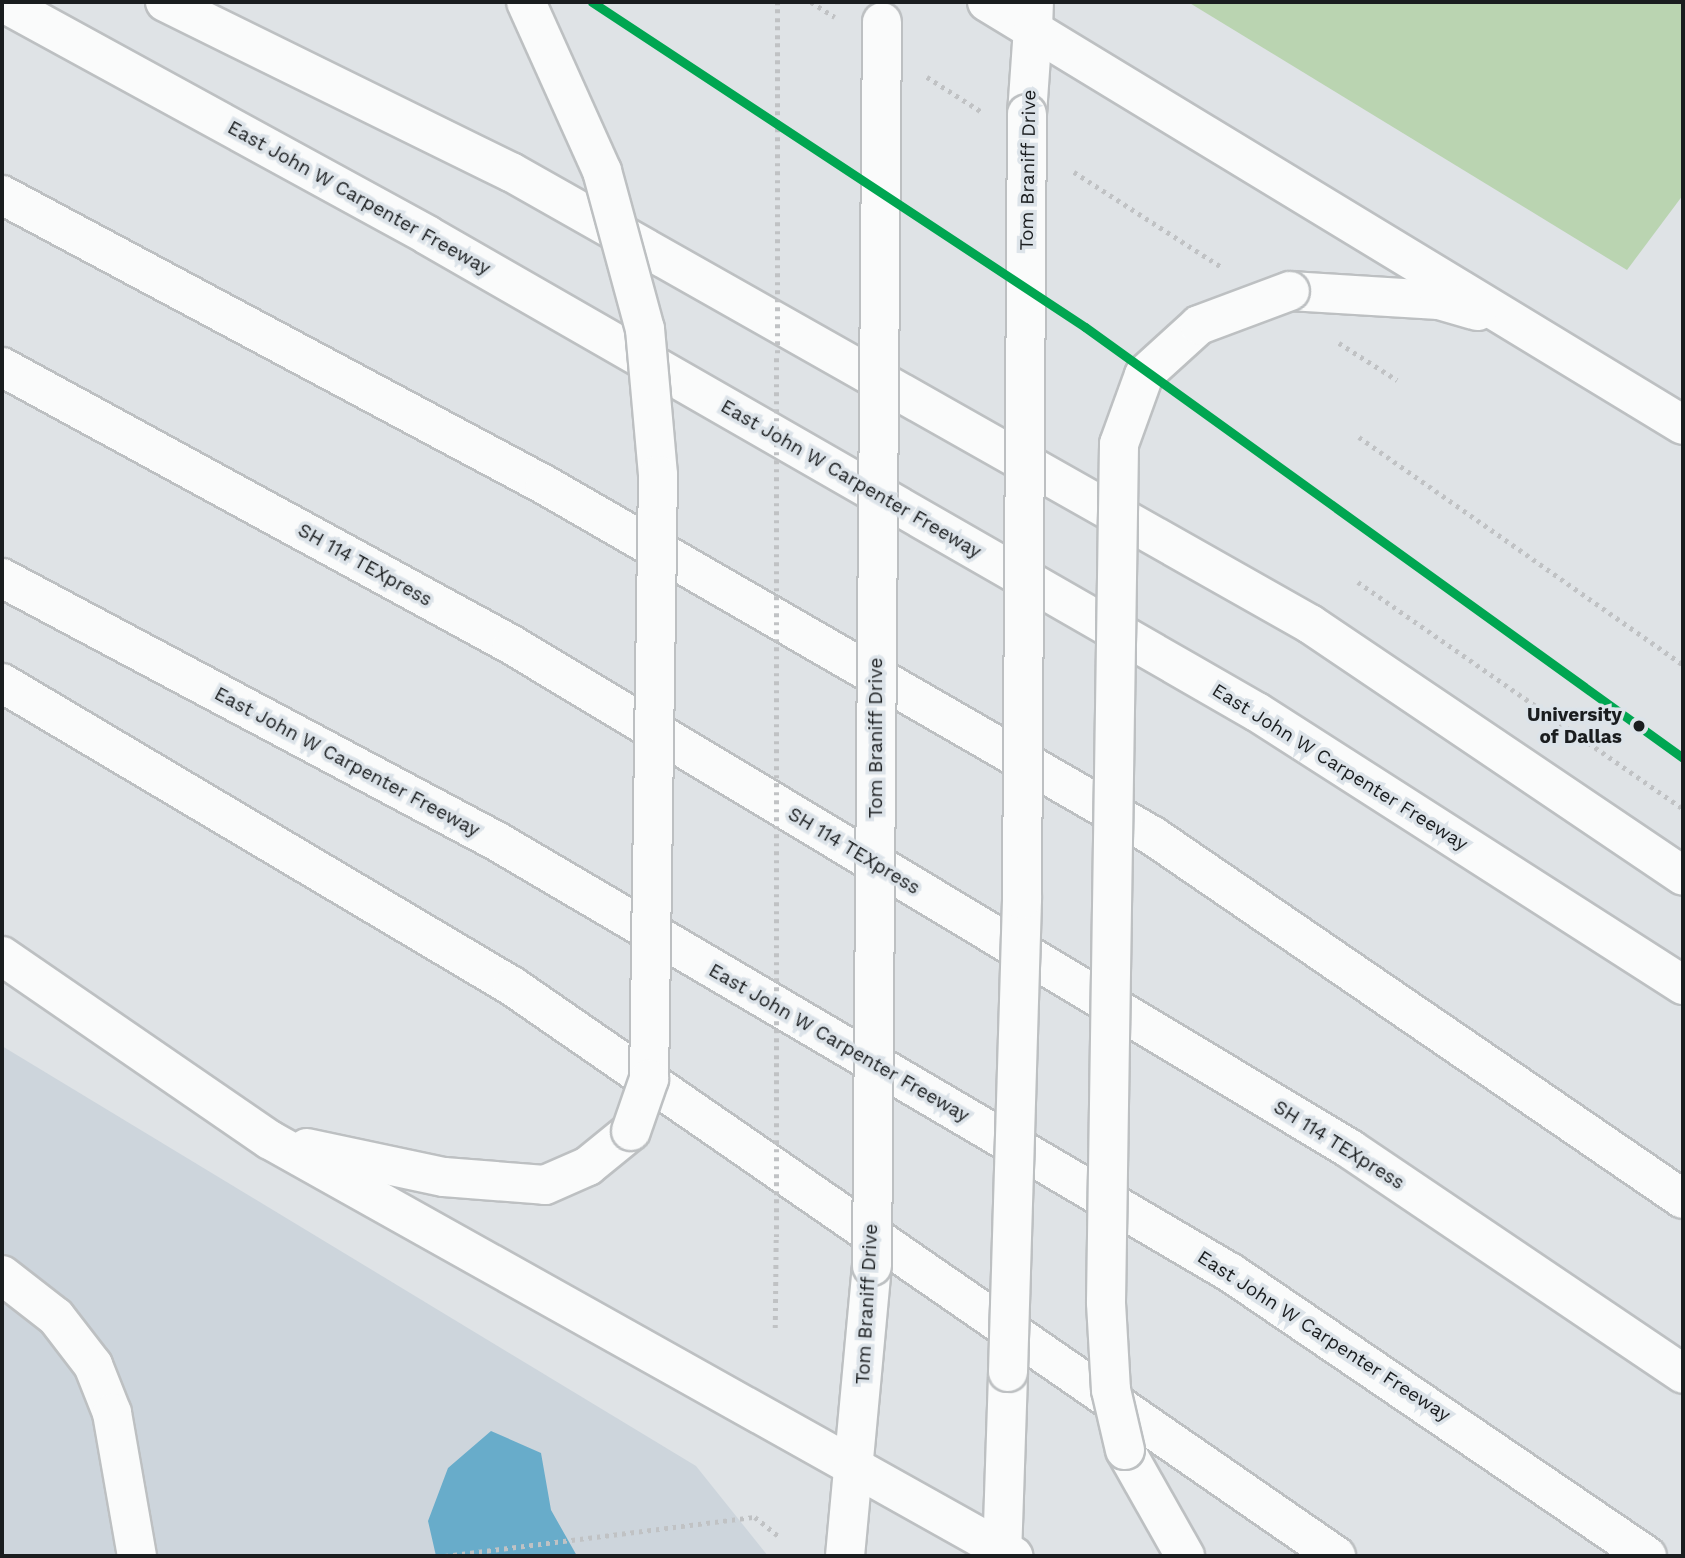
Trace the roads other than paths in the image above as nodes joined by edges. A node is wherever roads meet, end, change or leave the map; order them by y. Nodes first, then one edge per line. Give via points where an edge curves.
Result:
1 (2, 2) edge
2 (165, 2) edge
3 (526, 2) edge
4 (987, 2) edge
5 (1033, 15) edge
6 (870, 16) edge
7 (2, 195) edge
8 (1526, 326) junction
9 (2, 367) edge
10 (1683, 425) edge
11 (2, 578) edge
12 (2, 683) edge
13 (1683, 876) edge
14 (2, 956) edge
15 (1683, 985) edge
16 (270, 1140) junction
17 (1683, 1199) edge
18 (2, 1275) edge
19 (1683, 1374) edge
20 (856, 1472) junction
21 (1006, 1554) edge
22 (137, 1556) edge
23 (845, 1556) edge
24 (1185, 1556) edge
25 (1336, 1556) edge
26 (1647, 1556) edge

1 - 15 main road, East John W Carpenter Freeway via 428,235 1257,712
2 - 13 main road via 511,172 1310,624
3 - 16 main road, bridge via 602,171 645,329 658,475 649,1079 631,1131 588,1166 545,1185 444,1177
4 - 5 main road
5 - 8 main road
5 - 21 main road, Tom Braniff Drive, bridge via 1027,114 1021,900
6 - 20 main road, Tom Braniff Drive, bridge via 872,1266
7 - 17 main road via 545,485 1153,836
8 - 10 main road
8 - 24 main road, bridge via 1439,300 1290,291 1199,325 1144,375 1119,444 1106,1302 1111,1390 1125,1450
9 - 19 main road, SH 114 TEXpress via 559,674 1350,1149
11 - 26 main road, East John W Carpenter Freeway via 498,842 1231,1273
12 - 25 main road via 512,986
14 - 16 main road
16 - 20 main road
18 - 22 main road via 55,1317 93,1365 112,1413
20 - 21 main road
20 - 23 main road, Tom Braniff Drive

